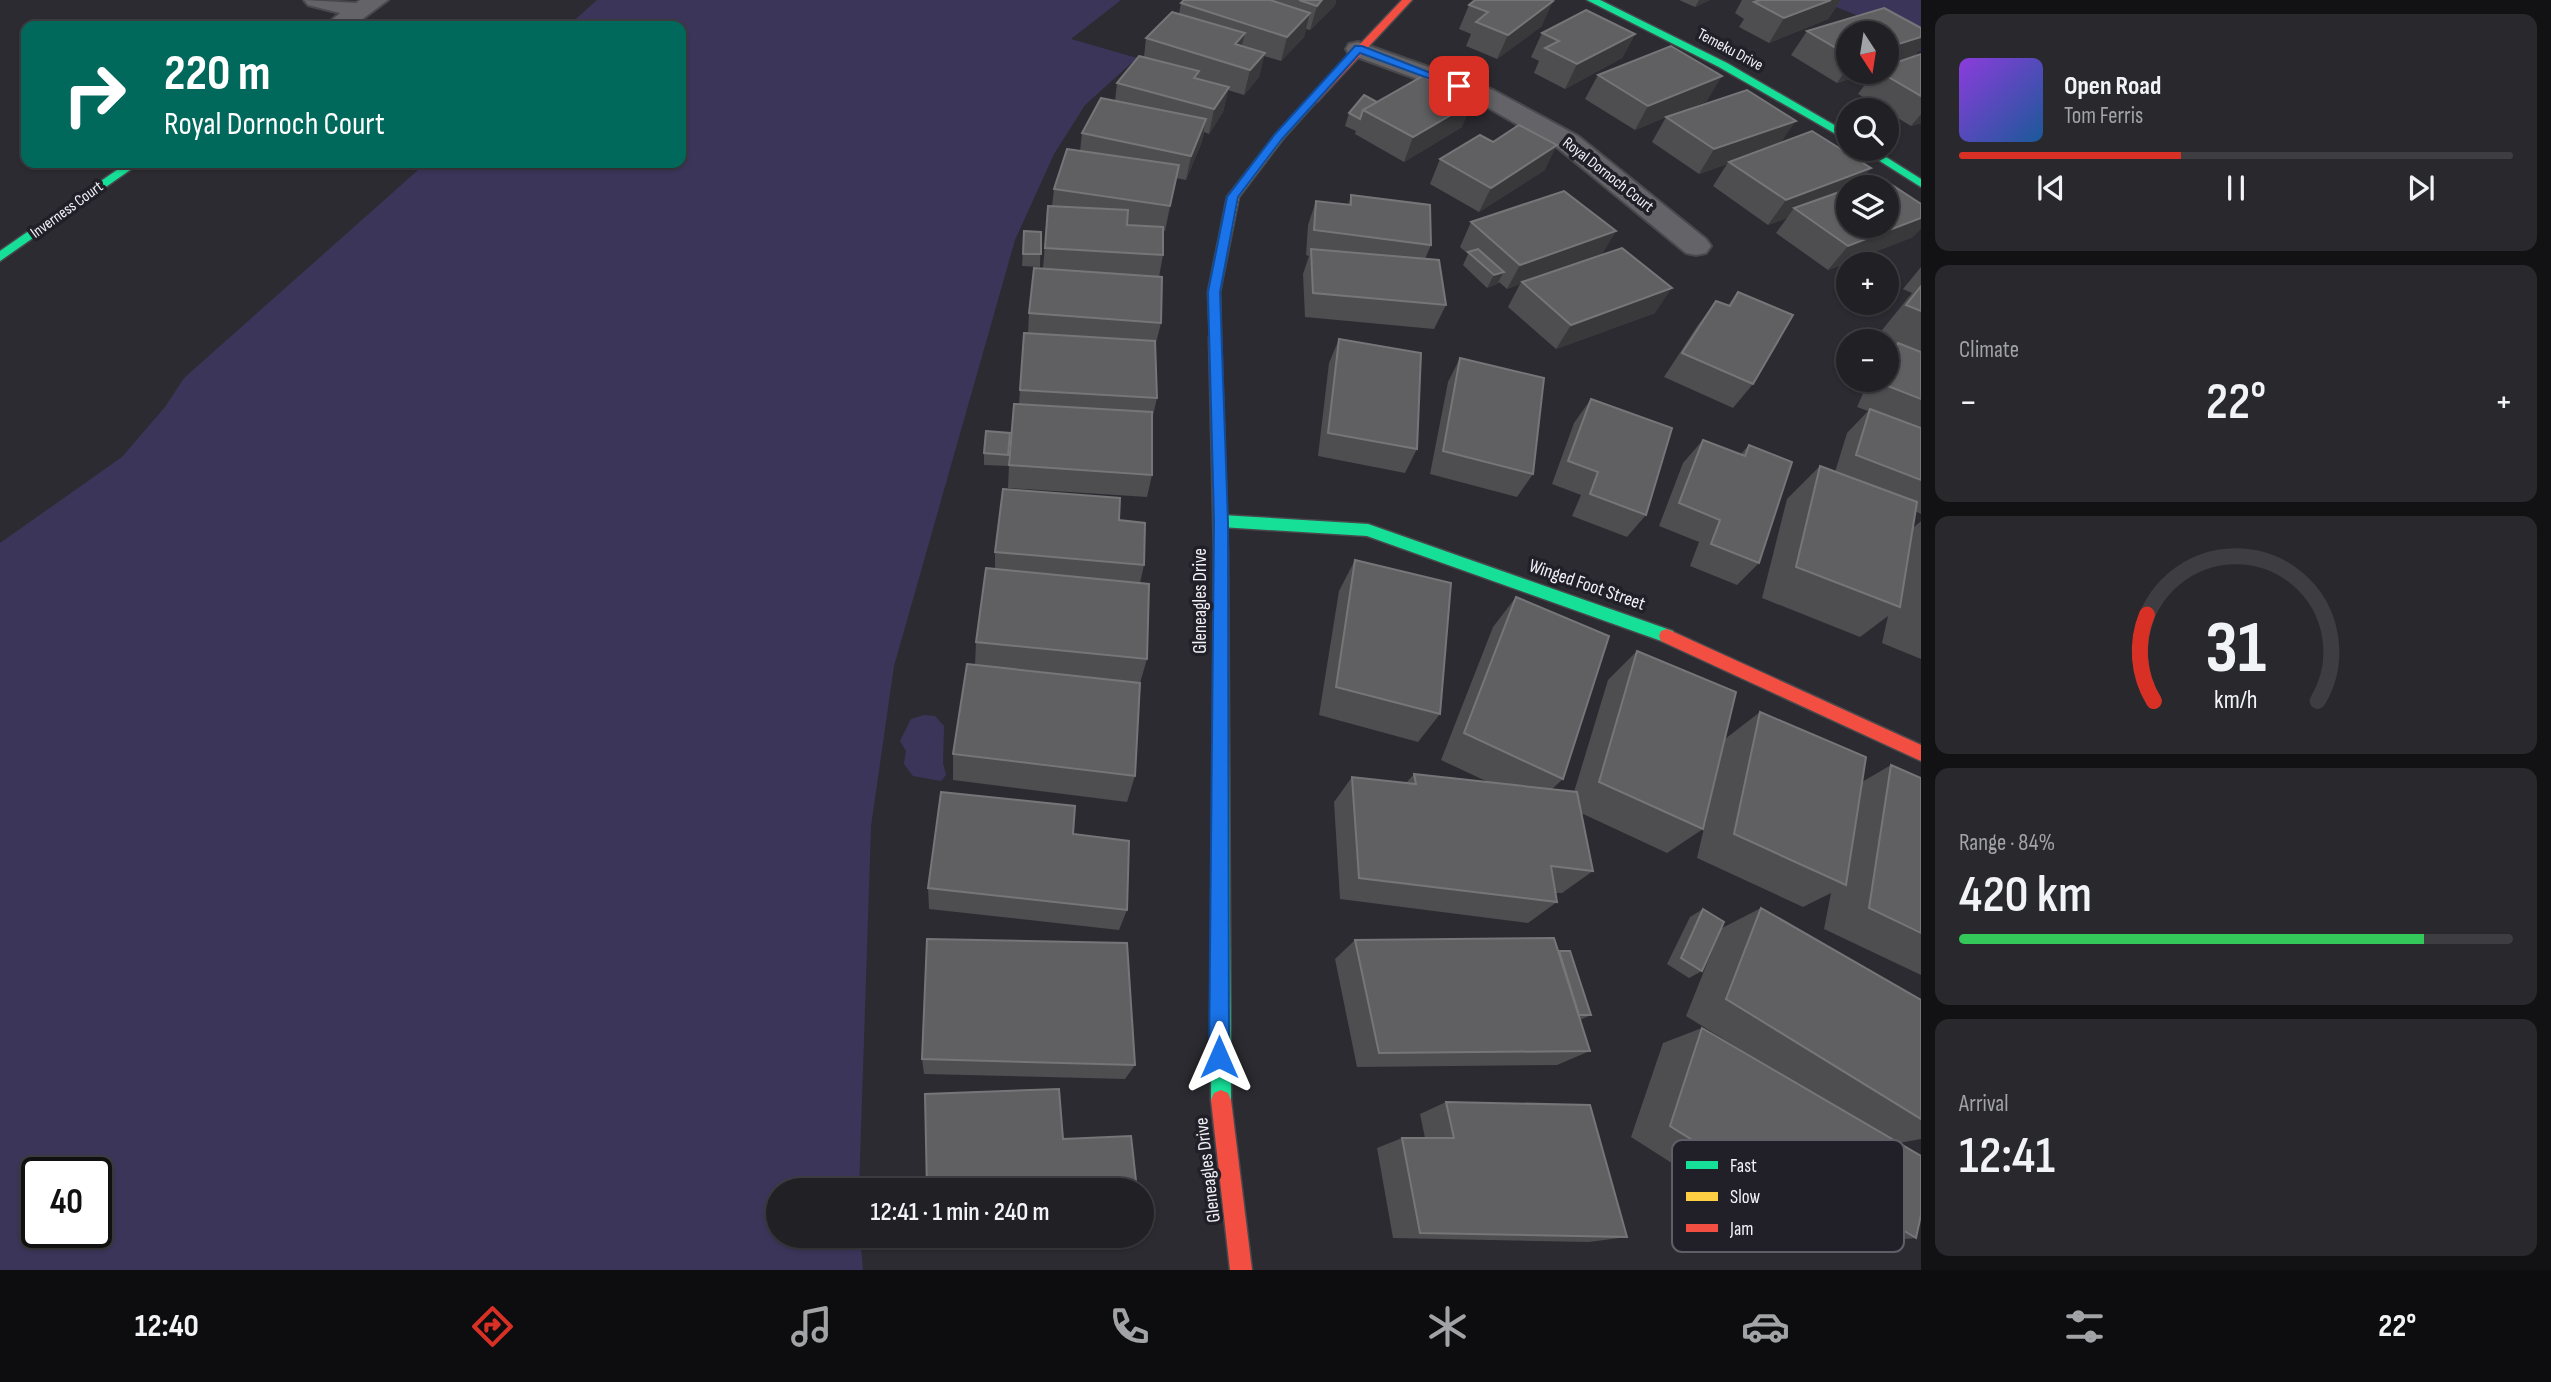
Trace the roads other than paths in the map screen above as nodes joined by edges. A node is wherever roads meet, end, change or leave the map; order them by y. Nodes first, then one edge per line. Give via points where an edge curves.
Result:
1 (316, 0) edge
2 (1407, 0) edge
3 (1592, 0) edge
4 (368, 6) edge
5 (345, 21) edge
6 (1358, 49) junction
7 (1836, 131) edge
8 (1885, 161) edge
9 (127, 168) edge
10 (1921, 184) edge
11 (1696, 246) dead end
12 (0, 257) edge
13 (1221, 522) junction
14 (1921, 753) edge
15 (1241, 1270) edge

1 - 4 street
2 - 6 street, Gleneagles Drive
3 - 7 street, Temeku Drive via 1723,65
4 - 5 street
6 - 11 street, Royal Dornoch Court via 1484,95 1568,142
6 - 13 street, Gleneagles Drive via 1279,137 1233,197 1214,292
8 - 10 street
9 - 12 street, Inverness Court
13 - 14 street, Winged Foot Street via 1368,530 1646,627
13 - 15 street, Gleneagles Drive via 1219,1083

